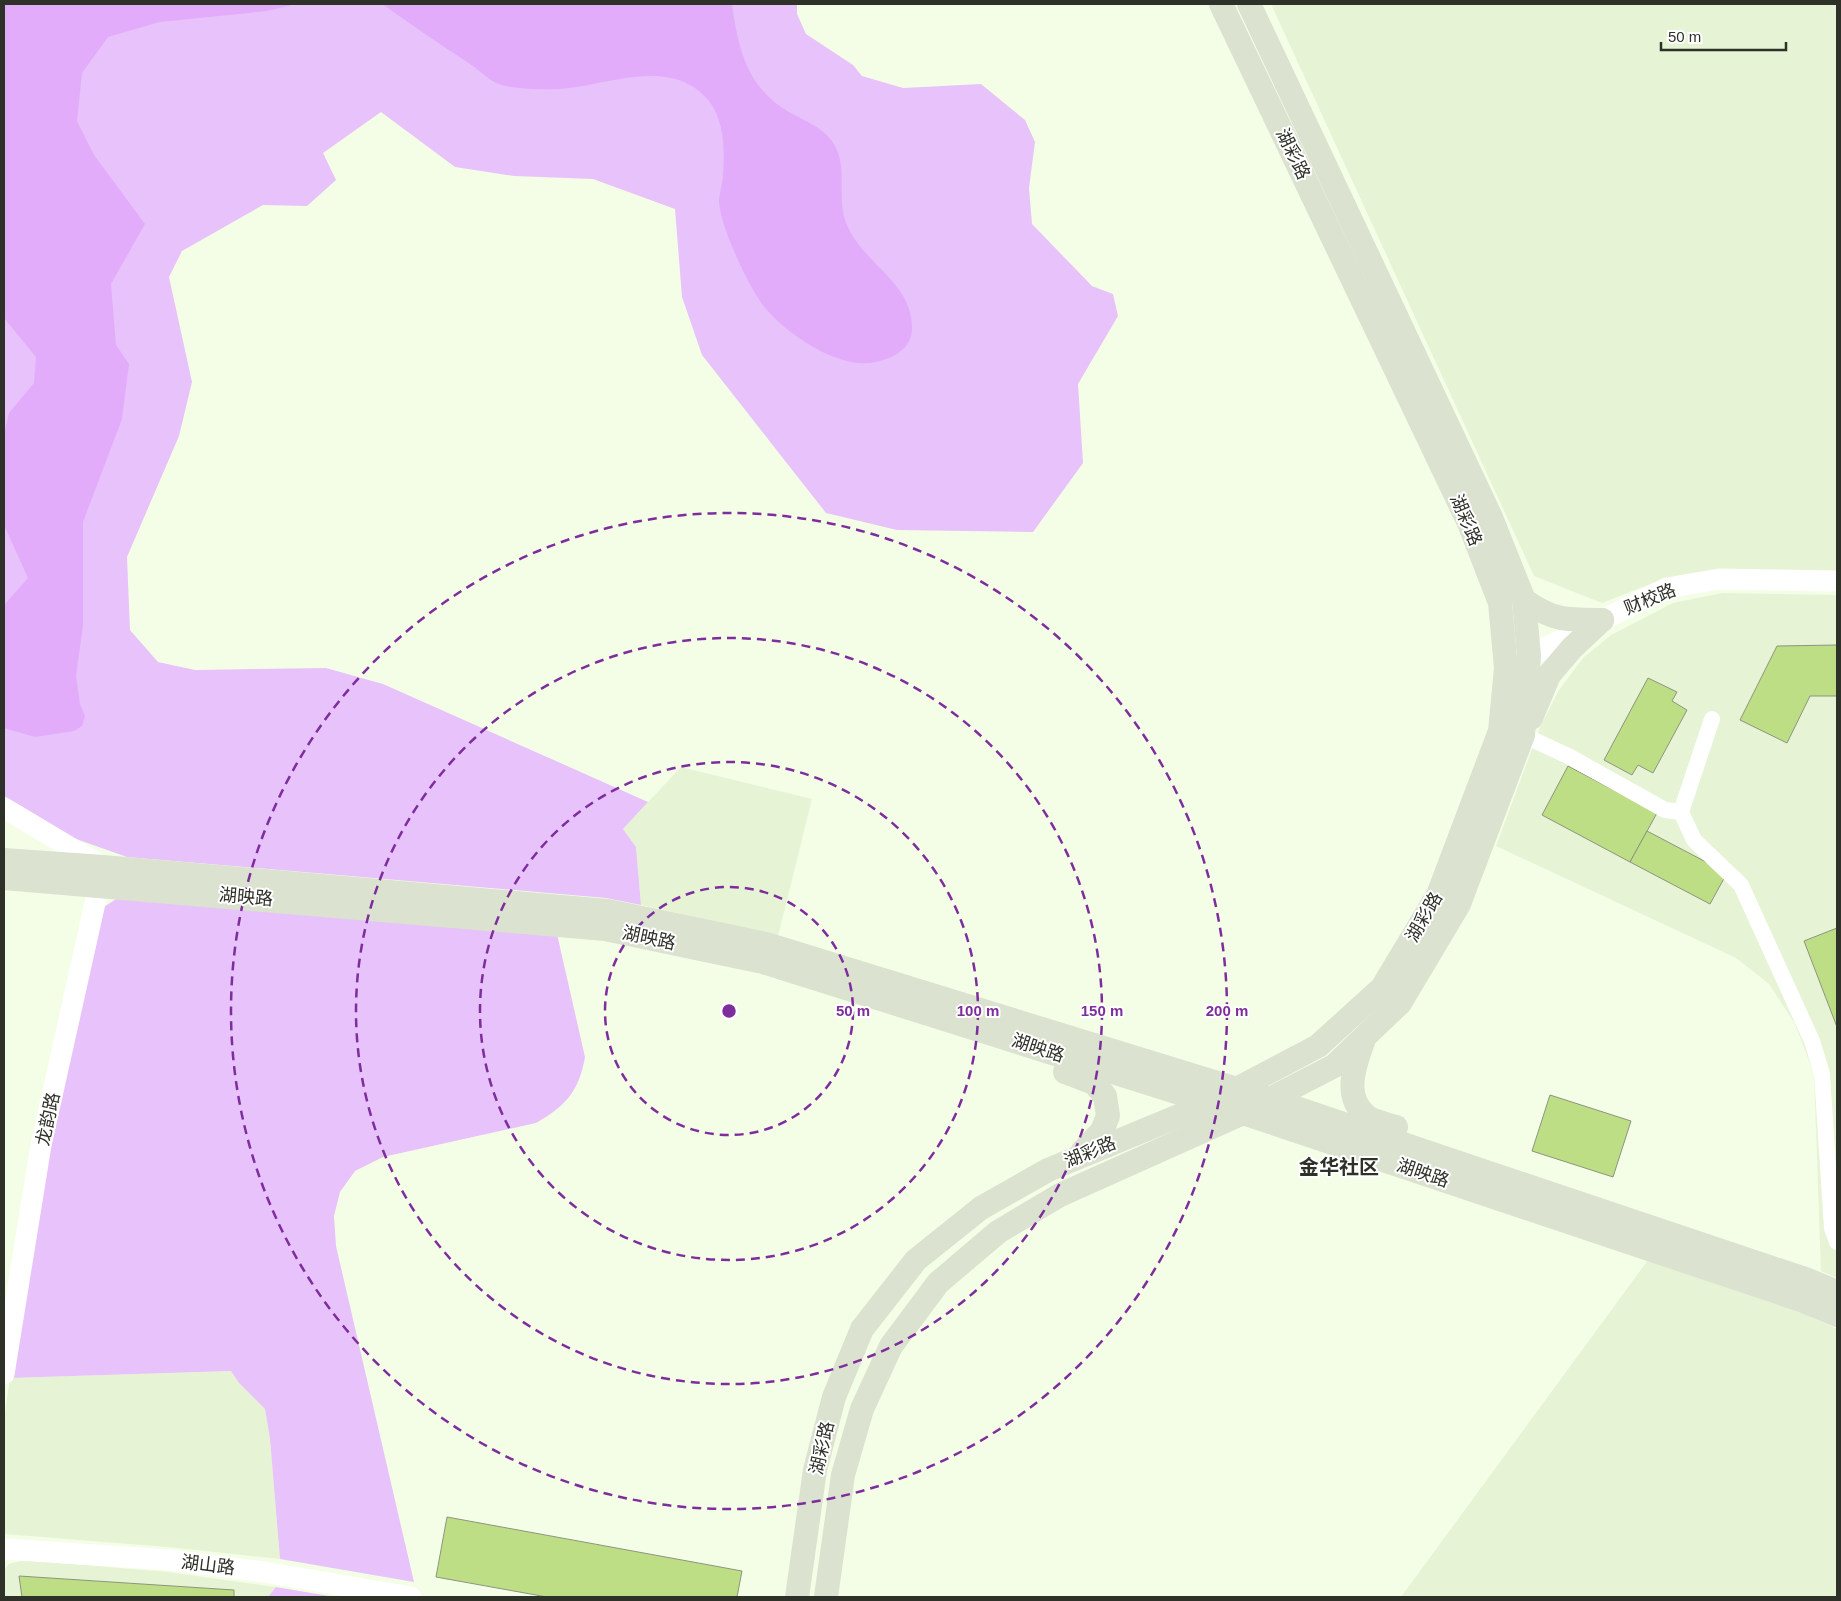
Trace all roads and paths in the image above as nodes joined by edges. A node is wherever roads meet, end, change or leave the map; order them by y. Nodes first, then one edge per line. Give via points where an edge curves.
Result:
1 (1221, 4) edge
2 (1249, 4) edge
3 (1837, 580) edge
4 (1524, 600) junction
5 (1602, 620) junction
6 (1529, 656) junction
7 (1506, 668) junction
8 (1712, 719) dead end
9 (1523, 735) junction
10 (4, 808) edge
11 (1681, 812) junction
12 (4, 860) edge
13 (101, 875) junction
14 (4, 878) edge
15 (1365, 1036) junction
16 (1007, 1038) junction
17 (1239, 1090) junction
18 (1270, 1100) junction
19 (1210, 1103) junction
20 (1243, 1113) junction
21 (1076, 1158) junction
22 (1456, 1162) junction
23 (1837, 1242) edge
24 (1837, 1292) edge
25 (1837, 1315) edge
26 (4, 1374) edge
27 (4, 1549) edge
28 (411, 1597) edge
29 (797, 1597) edge
30 (826, 1597) edge

1 - 7 main road, 湖彩路 via 1469,523 1500,603
2 - 4 main road, 湖彩路 via 1490,515
3 - 5 street, 财校路 via 1719,579 1667,588
4 - 5 main road via 1545,615 1572,620
4 - 6 main road, 湖彩路
5 - 6 street, 财校路
5 - 9 main road via 1549,675
6 - 7 street, 财校路
6 - 9 main road, 湖彩路
7 - 17 main road, 湖彩路 via 1500,731 1438,895 1382,988 1318,1046
8 - 11 street
9 - 11 street via 1665,810
9 - 15 main road, 湖彩路 via 1459,904 1400,1004
10 - 13 street
11 - 23 street via 1694,840 1741,884 1812,1041 1822,1074 1832,1228
12 - 13 main road, 湖映路
13 - 14 main road, 湖映路
13 - 16 main road, 湖映路 via 605,930 763,962
13 - 17 main road, 湖映路 via 608,911 766,944
13 - 26 street, 龙韵路 via 42,1145
15 - 18 main road, 湖彩路 via 1334,1066
15 - 22 main road via 1352,1072 1356,1106 1370,1118 1424,1136
16 - 19 main road, 湖映路
16 - 21 main road via 1048,1066 1094,1083 1105,1096 1108,1116 1102,1132
17 - 18 main road, 湖映路
17 - 19 main road, 湖彩路
18 - 20 main road, 湖彩路
18 - 22 main road, 湖映路
19 - 20 main road, 湖映路
19 - 21 main road, 湖彩路
20 - 25 main road, 湖映路
20 - 30 main road, 湖彩路 via 1060,1195 998,1232 938,1283 891,1346 862,1409 843,1475
21 - 29 main road, 湖彩路 via 1048,1170 974,1214 916,1260 862,1329 834,1397 815,1470
22 - 24 main road, 湖映路
27 - 28 street, 湖山路 via 179,1561

